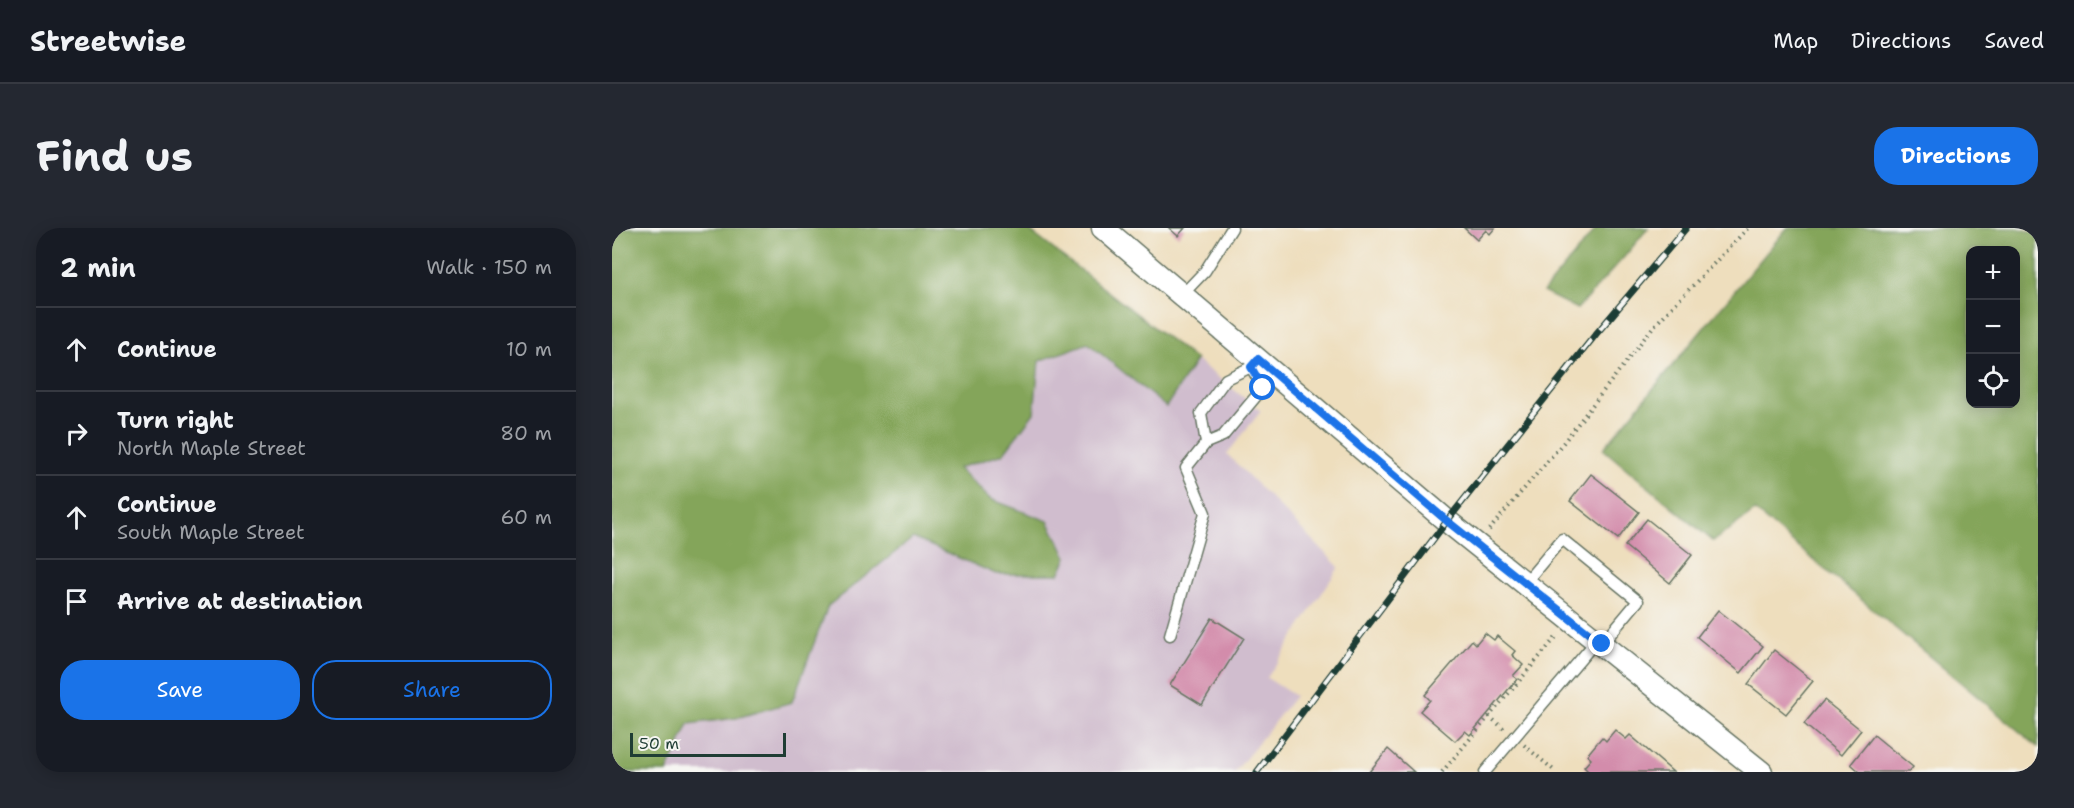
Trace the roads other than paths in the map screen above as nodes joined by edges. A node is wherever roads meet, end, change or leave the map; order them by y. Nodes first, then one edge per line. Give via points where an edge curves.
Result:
1 (1103, 228) edge
2 (1232, 228) edge
3 (1182, 295) junction
4 (1254, 363) junction
5 (1206, 443) junction
6 (1526, 583) junction
7 (1170, 635) dead end
8 (1600, 642) junction
9 (1485, 772) edge
10 (1761, 772) edge

1 - 3 street
2 - 3 lane via 1205,271
3 - 4 street
4 - 5 lane via 1226,379 1202,413
4 - 5 lane via 1263,388 1223,436
4 - 6 street
5 - 7 lane via 1186,468 1205,513
6 - 8 street
6 - 8 lane via 1562,539 1638,601
8 - 9 lane
8 - 10 street

